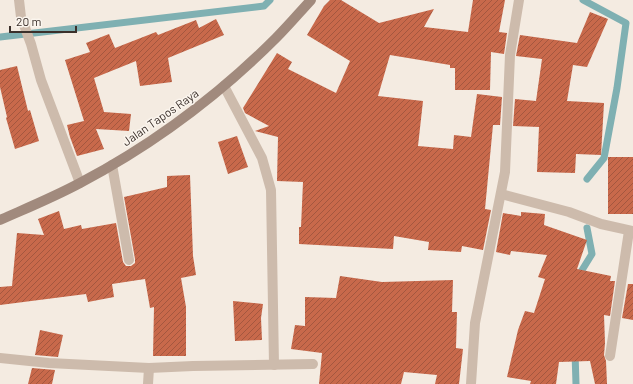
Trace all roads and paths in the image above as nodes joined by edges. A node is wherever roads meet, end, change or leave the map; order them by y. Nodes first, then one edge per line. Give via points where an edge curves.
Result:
1 (19, 0) edge
2 (311, 0) edge
3 (519, 0) edge
4 (224, 86) junction
5 (112, 165) junction
6 (80, 183) junction
7 (500, 194) junction
8 (0, 220) edge
9 (631, 231) edge
10 (129, 260) dead end
11 (610, 356) dead end
12 (0, 358) edge
13 (313, 364) dead end
14 (274, 365) junction
15 (149, 368) junction
16 (148, 384) edge
17 (471, 384) edge

1 - 6 street via 41,80
2 - 4 main road, Jalan Tapos Raya via 276,38
3 - 7 street via 510,55 505,172
4 - 5 main road, Jalan Tapos Raya via 181,120
4 - 14 street via 262,158 271,190
5 - 6 main road, Jalan Tapos Raya
5 - 10 street
6 - 8 main road, Jalan Tapos Raya
7 - 9 street
7 - 17 street via 475,323
9 - 11 street
12 - 15 street
13 - 14 street
14 - 15 street
15 - 16 street

